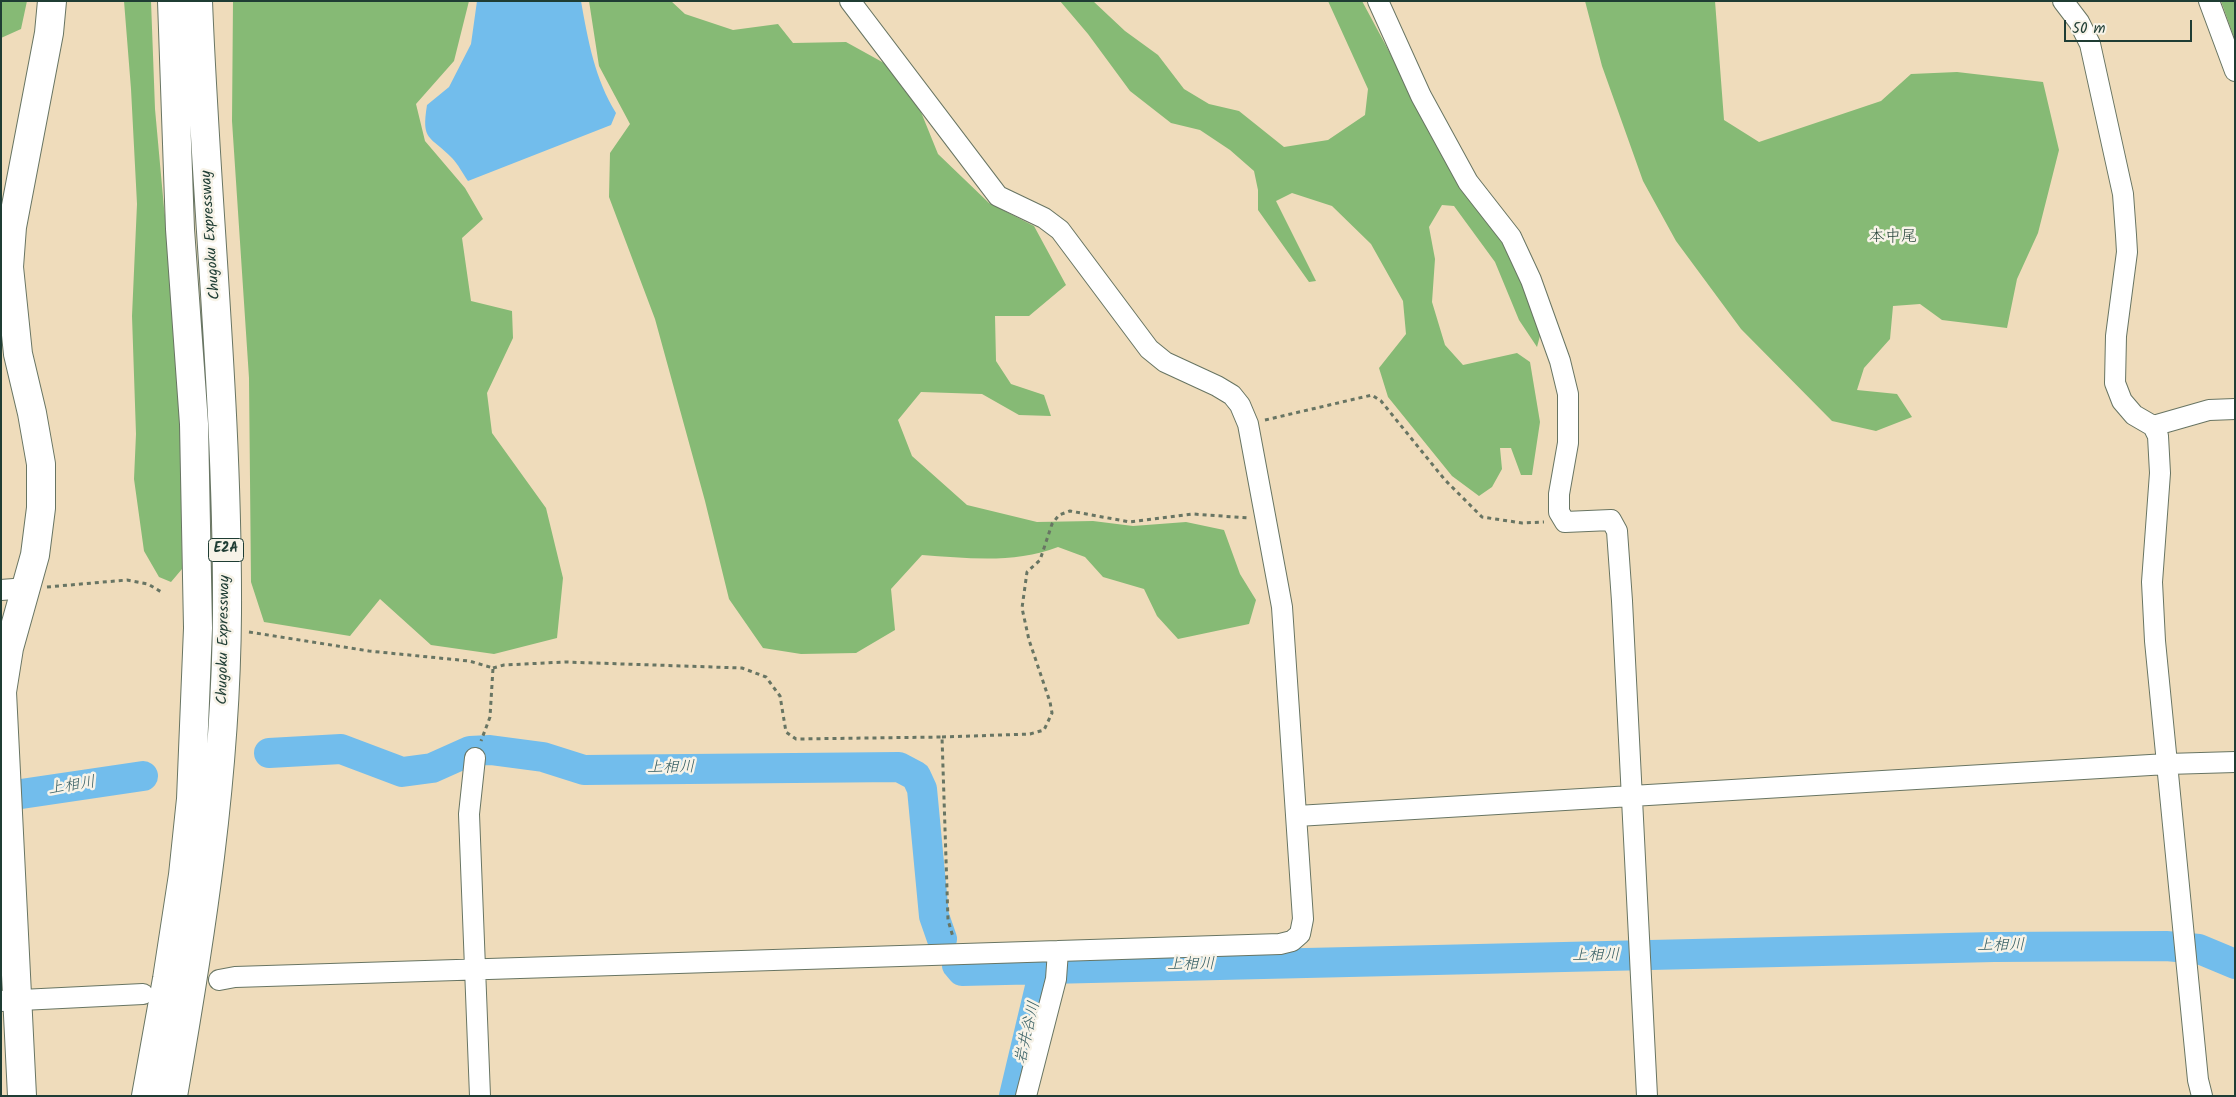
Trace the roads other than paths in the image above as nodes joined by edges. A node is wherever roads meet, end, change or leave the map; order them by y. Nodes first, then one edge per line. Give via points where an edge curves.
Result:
1 (52, 1) edge
2 (172, 1) edge
3 (198, 1) edge
4 (850, 1) edge
5 (1378, 1) edge
6 (2064, 1) edge
7 (2209, 1) edge
8 (2235, 71) edge
9 (2235, 409) edge
10 (2153, 426) junction
11 (14, 589) edge
12 (475, 758) road end
13 (2235, 762) edge
14 (2167, 764) junction
15 (1631, 796) junction
16 (1297, 816) junction
17 (1057, 963) junction
18 (475, 970) junction
19 (220, 980) dead end
20 (143, 994) dead end
21 (8, 1000) edge
22 (22, 1096) edge
23 (146, 1096) edge
24 (173, 1096) edge
25 (480, 1096) edge
26 (1026, 1096) edge
27 (1647, 1096) edge
28 (2202, 1096) edge

1 - 11 main road via 49,33 12,227 9,267 18,354 41,464 41,508 35,555
2 - 23 main road, Chugoku Expressway / E2A via 180,229 194,424 198,628 191,799 183,875
3 - 24 main road, Chugoku Expressway / E2A via 221,376 227,615 223,727 208,882
4 - 16 street via 998,196 1044,218 1060,230 1149,349 1165,362 1232,395 1240,405 1248,424 1282,607
5 - 15 street via 1421,96 1468,182 1511,237 1531,280 1560,361 1568,394 1568,443 1559,512 1566,522 1611,520 1617,531
6 - 10 street via 2090,44 2123,194 2127,252 2116,336 2115,383 2122,401 2134,415
7 - 8 street
9 - 10 street via 2209,410
10 - 14 street via 2158,436 2160,473 2152,582
11 - 21 main road via 2,692 7,814
12 - 18 street via 469,814
13 - 14 street
14 - 15 street
14 - 28 street
15 - 16 street
15 - 27 street
16 - 17 street via 1304,919 1300,934 1292,941
17 - 18 street via 957,954
17 - 26 street
18 - 19 street
18 - 25 street
20 - 21 street
21 - 22 main road

